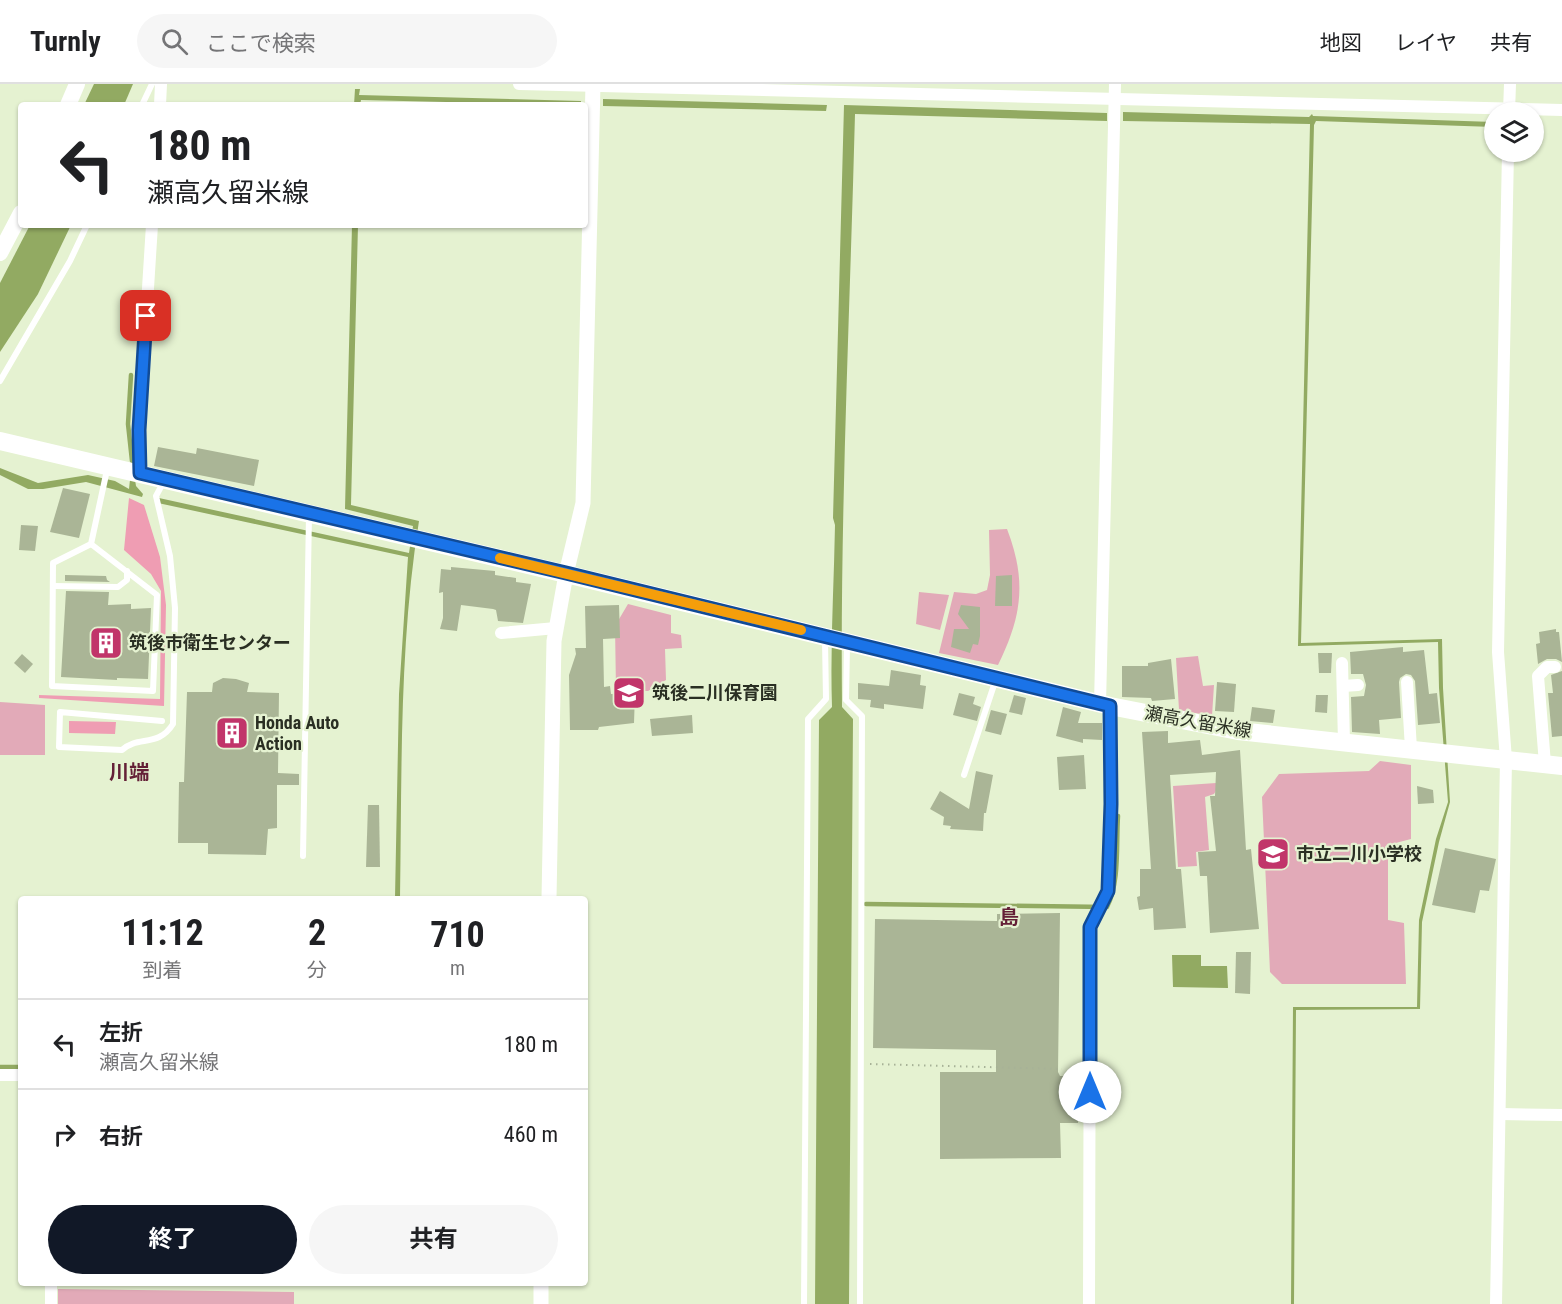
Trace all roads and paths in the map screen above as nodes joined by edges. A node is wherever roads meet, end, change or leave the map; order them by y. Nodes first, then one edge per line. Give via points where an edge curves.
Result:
1 (77, 84) edge
2 (152, 84) edge
3 (161, 84) edge
4 (519, 84) edge
5 (1115, 84) edge
6 (1510, 84) edge
7 (593, 85) edge
8 (1115, 101) junction
9 (69, 102) edge
10 (143, 102) edge
11 (160, 102) edge
12 (1509, 102) edge
13 (1484, 110) edge
14 (1544, 110) edge
15 (1562, 110) edge
16 (1508, 162) edge
17 (18, 219) edge
18 (86, 228) edge
19 (152, 228) edge
20 (0, 253) edge
21 (0, 381) edge
22 (0, 441) edge
23 (108, 466) junction
24 (140, 473) junction
25 (165, 479) junction
26 (309, 519) junction
27 (91, 544) junction
28 (127, 571) junction
29 (566, 573) junction
30 (53, 586) junction
31 (556, 628) junction
32 (501, 633) dead end
33 (825, 636) junction
34 (847, 642) junction
35 (1342, 663) dead end
36 (1555, 667) dead end
37 (996, 678) junction
38 (1407, 682) dead end
39 (1358, 685) dead end
40 (1343, 686) junction
41 (1105, 705) junction
42 (162, 721) dead end
43 (1344, 742) junction
44 (1411, 749) junction
45 (1506, 760) junction
46 (1554, 765) edge
47 (964, 775) dead end
48 (303, 856) dead end
49 (549, 896) edge
50 (860, 1064) junction
51 (1062, 1069) dead end
52 (0, 1075) edge
53 (18, 1075) edge
54 (1501, 1114) junction
55 (1562, 1114) edge
56 (51, 1286) edge
57 (541, 1286) edge
58 (51, 1304) edge
59 (541, 1304) edge
60 (804, 1304) edge
61 (860, 1304) edge
62 (1089, 1304) edge
63 (1496, 1304) edge

1 - 9 main road
2 - 10 lane
3 - 11 street
4 - 7 street
5 - 8 street
6 - 12 street
7 - 8 street
7 - 29 street via 583,503
8 - 13 street
8 - 41 street
14 - 15 street
16 - 45 street via 1498,652
17 - 20 main road
18 - 21 lane
19 - 24 street via 139,430
22 - 23 main road, 瀬高久留米線
23 - 24 main road, 瀬高久留米線
23 - 27 lane
24 - 25 main road, 瀬高久留米線
25 - 26 main road, 瀬高久留米線
25 - 42 lane via 156,496 171,556 175,608 174,724 163,737 122,750 59,747 60,712
26 - 29 main road, 瀬高久留米線
26 - 48 lane
27 - 28 lane
27 - 30 lane via 53,563
28 - 30 lane via 127,580 118,587
28 - 30 lane via 158,595 153,691 52,686
29 - 31 street
29 - 33 main road, 瀬高久留米線
31 - 32 street
31 - 49 street
33 - 34 main road, 瀬高久留米線
33 - 60 lane via 826,699 808,719
34 - 37 main road, 瀬高久留米線
34 - 50 lane via 846,700 862,716
35 - 40 street
36 - 46 street via 1547,667 1538,676
37 - 41 main road, 瀬高久留米線
37 - 47 lane
38 - 44 street
39 - 40 street
40 - 43 street
41 - 43 main road, 瀬高久留米線 via 1238,731
41 - 62 street via 1111,804 1108,891 1090,927
43 - 44 main road, 瀬高久留米線
44 - 45 main road, 瀬高久留米線
45 - 46 main road, 瀬高久留米線
45 - 54 street
50 - 51 path
50 - 61 lane
52 - 53 street
54 - 55 street
54 - 63 street
56 - 58 street
57 - 59 street

